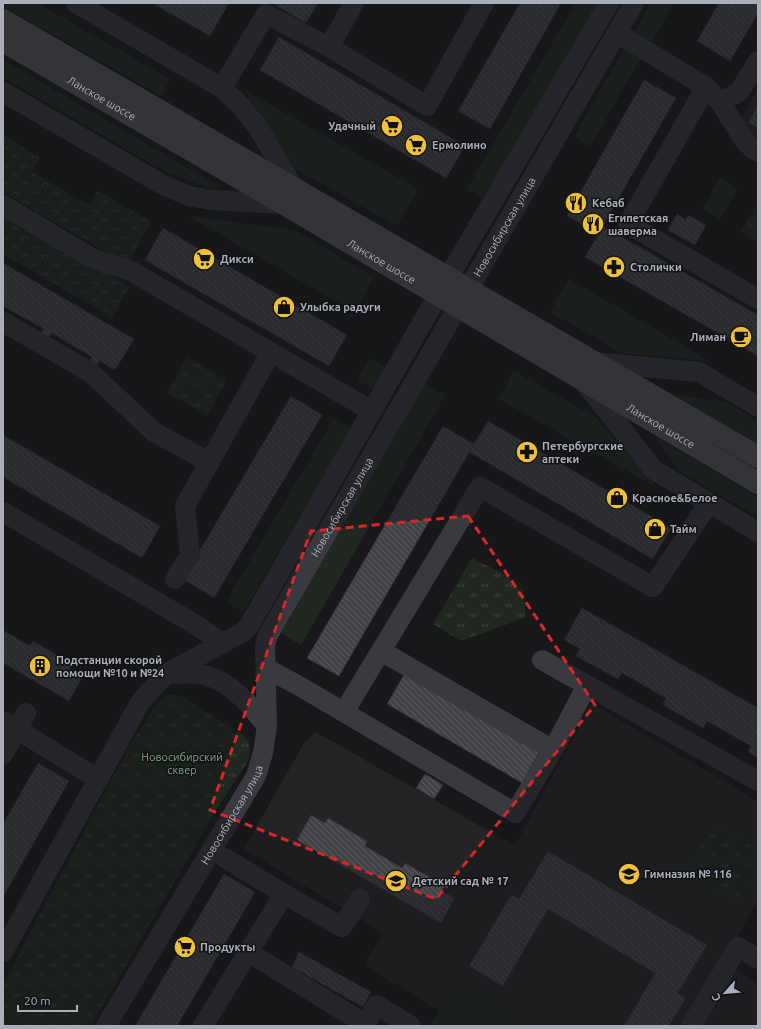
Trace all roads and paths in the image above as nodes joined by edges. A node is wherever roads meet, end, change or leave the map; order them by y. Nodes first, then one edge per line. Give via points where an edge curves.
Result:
1 (354, 3) edge
2 (484, 3) edge
3 (609, 3) edge
4 (634, 3) edge
5 (86, 6) edge
6 (263, 8) edge
7 (3, 20) edge
8 (617, 33) junction
9 (3, 41) edge
10 (329, 48) junction
11 (758, 61) edge
12 (706, 87) junction
13 (222, 88) junction
14 (3, 92) edge
15 (720, 102) junction
16 (758, 152) edge
17 (289, 196) junction
18 (3, 205) edge
19 (443, 287) junction
20 (462, 298) junction
21 (758, 299) edge
22 (3, 322) edge
23 (271, 352) junction
24 (587, 371) junction
25 (758, 407) edge
26 (372, 411) junction
27 (758, 457) edge
28 (209, 462) junction
29 (758, 483) edge
30 (709, 503) junction
31 (3, 512) edge
32 (758, 532) edge
33 (175, 580) dead end
34 (223, 643) junction
35 (381, 651) junction
36 (542, 660) dead end
37 (266, 668) junction
38 (166, 674) junction
39 (587, 685) junction
40 (344, 712) junction
41 (15, 721) edge
42 (267, 726) junction
43 (553, 750) junction
44 (3, 754) edge
45 (98, 779) junction
46 (758, 781) edge
47 (225, 858) dead end
48 (284, 894) junction
49 (360, 899) dead end
50 (3, 952) edge
51 (248, 952) junction
52 (758, 959) edge
53 (106, 1026) edge
54 (203, 1026) edge
55 (410, 1026) edge
56 (691, 1026) edge

1 - 10 street
2 - 10 street via 427,106
3 - 19 street, Новосибирская улица
4 - 8 street, Новосибирская улица
5 - 13 street
6 - 10 street
6 - 13 street
7 - 17 main road, Ланское шоссе
8 - 12 street
8 - 20 street, Новосибирская улица
9 - 17 main road, Ланское шоссе
11 - 15 street via 739,92
12 - 15 street
12 - 21 street via 628,224
13 - 17 street via 257,126
14 - 17 street via 163,185 189,196 211,200
15 - 16 street via 745,141
17 - 19 main road, Ланское шоссе
18 - 23 street via 92,258 131,271
19 - 20 main road, Ланское шоссе
19 - 26 street, Новосибирская улица
20 - 24 main road, Ланское шоссе
20 - 37 street, Новосибирская улица via 268,635 265,645
22 - 28 street via 90,372 154,432
23 - 26 street
23 - 28 street
24 - 25 street via 699,372
24 - 27 main road, Ланское шоссе
24 - 29 main road, Ланское шоссе
24 - 30 street via 654,470
26 - 34 street, Новосибирская улица via 250,624 243,632
28 - 33 street via 185,506 190,554
30 - 32 street
30 - 35 street via 653,587 480,487
31 - 34 street
34 - 38 street, Новосибирская улица
35 - 40 street
35 - 43 street
36 - 39 street
37 - 40 street
37 - 42 street, Новосибирская улица
38 - 42 street via 204,675 223,683 244,699
38 - 45 street, Новосибирская улица via 142,701
39 - 43 street
39 - 46 street
40 - 43 street via 515,813
41 - 44 street
41 - 45 street
42 - 53 street, Новосибирская улица via 256,776
45 - 50 street, Новосибирская улица
47 - 48 street
48 - 49 street via 342,927
48 - 51 street
51 - 54 street
51 - 55 street via 365,1024 377,1005
52 - 56 street via 738,947

